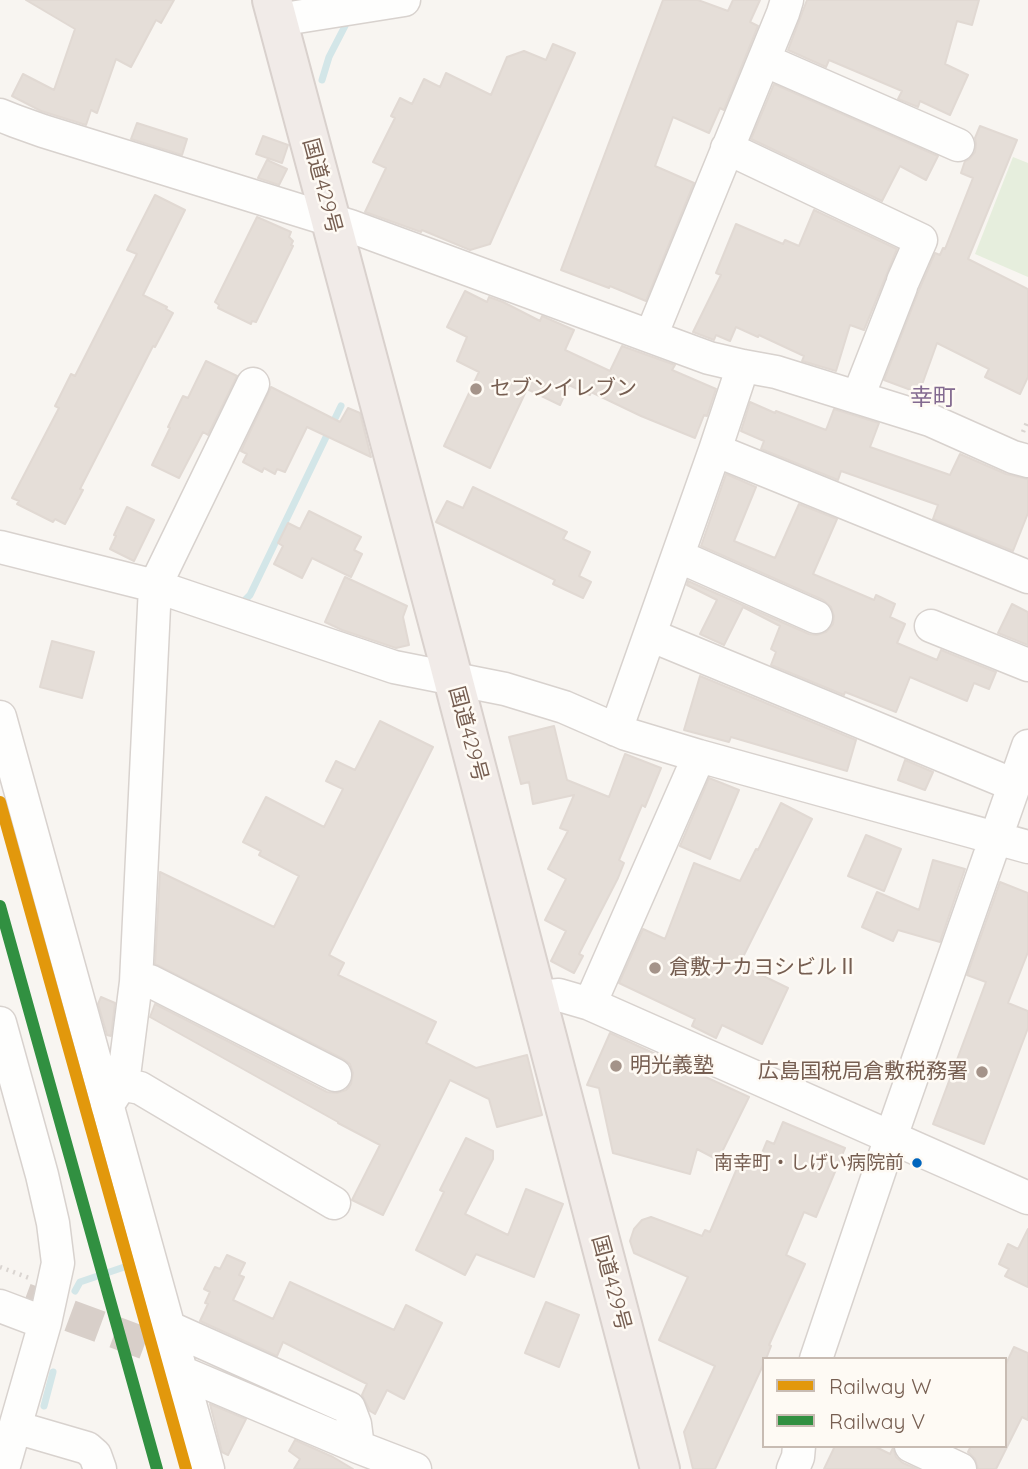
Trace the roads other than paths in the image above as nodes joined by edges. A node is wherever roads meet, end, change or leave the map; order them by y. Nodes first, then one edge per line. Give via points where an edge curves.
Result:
1 (404, 0) edge
2 (787, 0) edge
3 (275, 10) edge
4 (764, 60) junction
5 (0, 115) edge
6 (958, 145) dead end
7 (727, 148) junction
8 (332, 221) junction
9 (651, 336) junction
10 (743, 366) junction
11 (253, 384) dead end
12 (858, 397) junction
13 (715, 450) junction
14 (1028, 461) edge
15 (0, 547) edge
16 (678, 556) junction
17 (1028, 577) edge
18 (155, 586) junction
19 (816, 617) dead end
20 (931, 626) dead end
21 (650, 635) junction
22 (1028, 665) edge
23 (453, 678) junction
24 (0, 717) edge
25 (616, 730) junction
26 (1028, 746) edge
27 (699, 756) junction
28 (1014, 785) junction
29 (995, 837) junction
30 (1028, 847) edge
31 (142, 981) junction
32 (536, 997) junction
33 (590, 1004) junction
34 (0, 1023) edge
35 (335, 1075) dead end
36 (121, 1090) junction
37 (891, 1137) junction
38 (1028, 1198) edge
39 (334, 1203) dead end
40 (8, 1298) edge
41 (45, 1323) junction
42 (168, 1327) junction
43 (817, 1357) edge
44 (192, 1368) junction
45 (15, 1427) junction
46 (358, 1447) junction
47 (799, 1448) edge
48 (915, 1448) edge
49 (3, 1469) edge
50 (100, 1469) edge
51 (208, 1469) edge
52 (415, 1469) edge
53 (660, 1469) edge
54 (793, 1469) edge
55 (960, 1469) edge

1 - 3 street via 348,9
2 - 4 street
3 - 8 highway, 国道429号
4 - 6 street
4 - 7 street
5 - 8 street
7 - 9 street
7 - 12 street via 921,240
8 - 9 street
8 - 23 highway, 国道429号
9 - 10 street
10 - 12 street
10 - 13 street
11 - 18 street
12 - 14 street via 930,420
13 - 16 street
13 - 17 street
15 - 18 street
16 - 19 street
16 - 21 street
18 - 23 street via 394,667
18 - 31 street
20 - 22 street
21 - 25 street
21 - 28 street
23 - 25 street via 564,707
23 - 32 highway, 国道429号
24 - 36 street
25 - 27 street
26 - 28 street
27 - 29 street
27 - 33 street
28 - 29 street
29 - 30 street
29 - 37 street
31 - 35 street
31 - 36 street
32 - 33 street via 559,995
32 - 53 highway, 国道429号
33 - 37 street
34 - 41 street via 53,1223 58,1263
36 - 39 street via 141,1088
36 - 42 street via 149,1258
37 - 38 street
37 - 43 street
40 - 41 street
41 - 45 street
42 - 44 street
42 - 46 street via 349,1408
44 - 46 street
44 - 51 street
45 - 49 street
45 - 50 street via 87,1448
46 - 52 street
47 - 54 street
48 - 55 street

